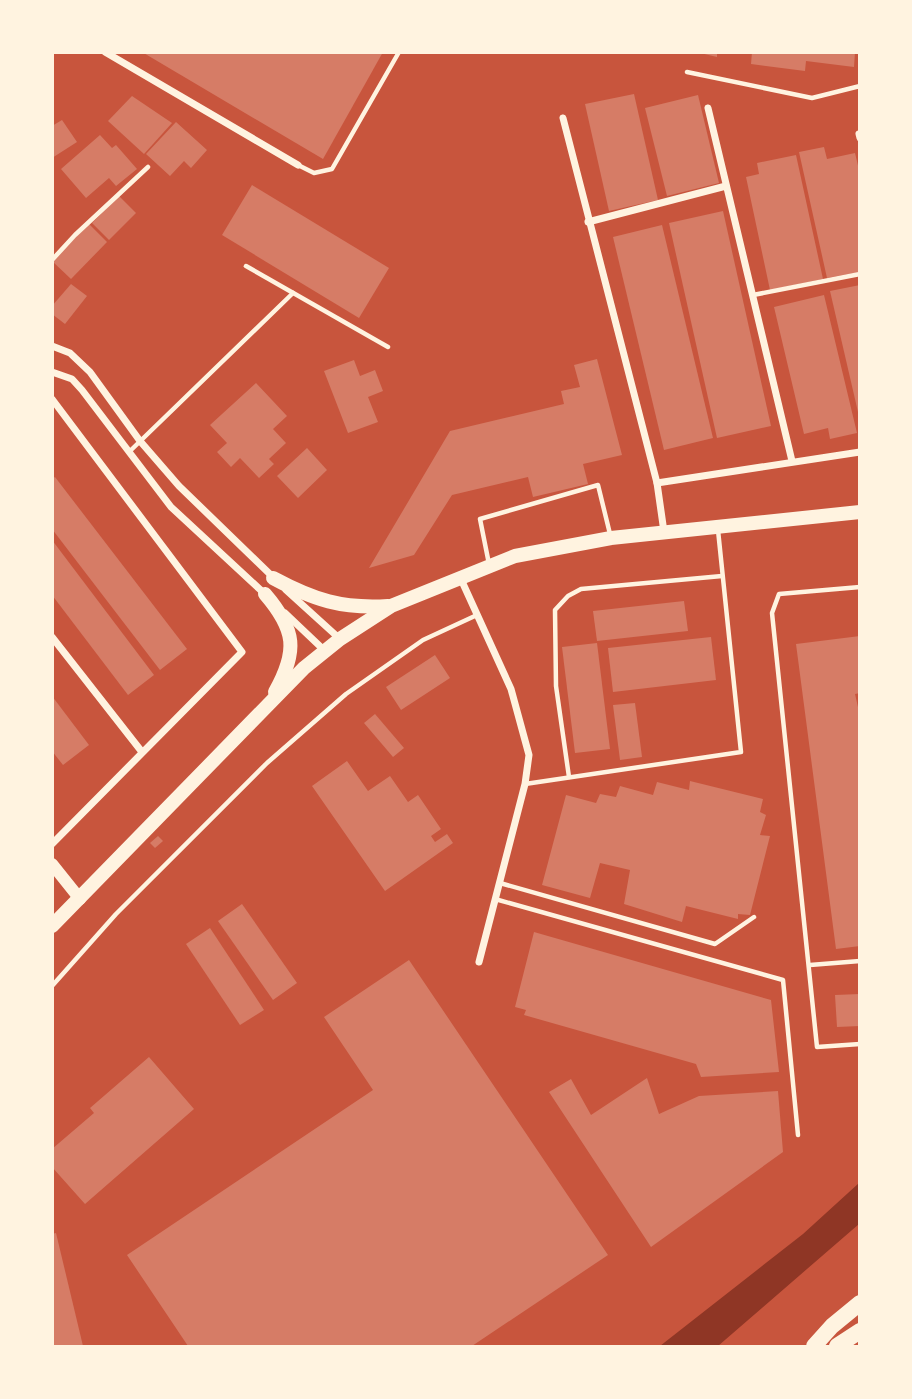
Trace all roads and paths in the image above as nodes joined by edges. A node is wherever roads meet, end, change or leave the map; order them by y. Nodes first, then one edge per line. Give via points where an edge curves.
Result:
1 (105, 52) edge
2 (399, 52) edge
3 (687, 72) dead end
4 (859, 86) edge
5 (708, 108) dead end
6 (563, 118) dead end
7 (298, 165) joint
8 (148, 167) dead end
9 (726, 186) junction
10 (588, 222) junction
11 (52, 260) edge
12 (246, 266) dead end
13 (859, 274) edge
14 (293, 293) junction
15 (752, 295) junction
16 (52, 346) edge
17 (388, 347) dead end
18 (52, 372) edge
19 (52, 399) edge
20 (139, 442) junction
21 (129, 452) junction
22 (859, 452) edge
23 (792, 460) junction
24 (657, 483) junction
25 (859, 512) edge
26 (718, 529) junction
27 (664, 533) junction
28 (611, 538) junction
29 (489, 565) junction
30 (460, 576) junction
31 (722, 576) junction
32 (273, 578) junction
33 (859, 587) edge
34 (265, 594) junction
35 (391, 606) junction
36 (477, 615) junction
37 (52, 637) edge
38 (340, 639) junction
39 (325, 651) junction
40 (264, 712) junction
41 (142, 752) junction
42 (569, 777) junction
43 (525, 784) junction
44 (52, 844) edge
45 (52, 864) edge
46 (499, 883) junction
47 (495, 898) junction
48 (80, 899) junction
49 (754, 917) dead end
50 (52, 926) edge
51 (859, 961) edge
52 (479, 962) dead end
53 (810, 965) junction
54 (52, 986) edge
55 (859, 1044) edge
56 (798, 1135) dead end
57 (859, 1303) edge
58 (859, 1331) edge
59 (814, 1346) edge
60 (837, 1346) edge

1 - 7 street
2 - 7 lane via 332,169 314,173
3 - 4 lane via 812,98
5 - 9 street
6 - 10 street
8 - 11 lane
9 - 10 street
9 - 15 street
10 - 24 street
12 - 14 lane
13 - 15 lane
14 - 17 lane
14 - 20 lane
15 - 23 street
16 - 20 street via 70,353 90,372
18 - 21 street via 72,379
19 - 41 street via 242,652
20 - 21 lane
20 - 32 street
21 - 34 street via 171,507
22 - 23 street
23 - 24 street
24 - 27 street
25 - 26 main road
26 - 27 main road
26 - 31 lane
27 - 28 main road
28 - 29 main road
28 - 29 lane via 598,485 480,519
29 - 30 main road
30 - 35 main road
30 - 36 street
31 - 42 lane via 581,589 555,610 556,686
31 - 42 lane via 741,752
32 - 35 main road via 321,600 364,608
32 - 38 street
33 - 53 lane via 779,594 772,613
34 - 39 street
34 - 40 main road via 280,612 291,647 290,665
35 - 38 main road
36 - 43 street via 524,732 529,755
36 - 54 lane via 423,640 346,694 116,914
37 - 41 street
38 - 39 main road
39 - 40 main road
40 - 48 main road
41 - 44 street
42 - 43 lane
43 - 46 street
45 - 48 street
46 - 47 street
46 - 49 lane via 715,944
47 - 52 street
47 - 56 lane via 783,980
48 - 50 main road
51 - 53 lane
53 - 55 lane via 817,1047
57 - 59 highway
58 - 60 highway

